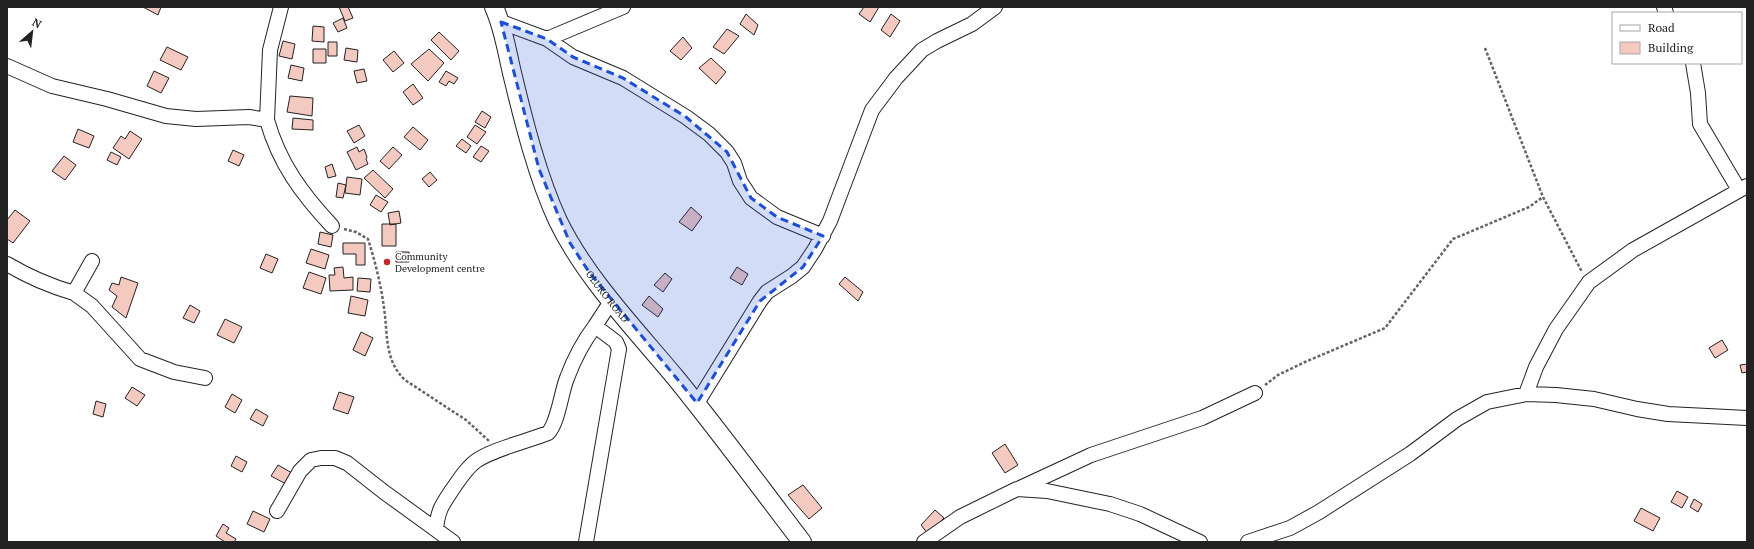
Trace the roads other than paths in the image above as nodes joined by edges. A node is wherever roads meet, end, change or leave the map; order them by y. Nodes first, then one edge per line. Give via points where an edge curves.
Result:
1 (281, 7) edge
2 (623, 7) edge
3 (995, 7) edge
4 (497, 14) edge
5 (547, 39) junction
6 (1693, 64) edge
7 (7, 66) edge
8 (267, 120) junction
9 (1743, 188) edge
10 (332, 226) road end
11 (823, 236) junction
12 (92, 261) dead end
13 (7, 264) edge
14 (74, 293) junction
15 (612, 300) junction
16 (595, 326) junction
17 (205, 378) dead end
18 (1255, 393) road end
19 (1526, 394) junction
20 (697, 403) junction
21 (1747, 418) edge
22 (1017, 489) junction
23 (277, 510) dead end
24 (436, 529) junction
25 (453, 542) edge
26 (586, 542) edge
27 (802, 542) edge
28 (924, 542) edge
29 (1200, 542) edge
30 (1248, 542) edge

1 - 8 street via 270,50
2 - 5 street
3 - 11 street via 972,24 922,50 896,78 872,110
4 - 5 street
4 - 15 main road, OLUKO ROAD via 523,116 558,219 588,272
5 - 11 street via 573,57 623,78 686,117 709,134 727,152 751,198 776,217
6 - 9 street via 1700,124
7 - 8 street via 52,86 166,116 196,119 249,116
8 - 10 street via 272,138 290,174 304,196
9 - 19 street via 1633,250 1589,282 1556,329 1536,367
11 - 20 street via 803,267 767,292 760,301
12 - 14 street
13 - 14 street via 49,286
14 - 17 street via 92,306 140,359 174,372
15 - 16 street
15 - 20 main road, OLUKO ROAD
16 - 24 street via 572,364 553,428 548,433 488,454 476,462 466,471 442,505
16 - 26 street via 616,342 619,349
18 - 22 street via 1202,418 1091,456
19 - 21 street via 1556,394 1594,399 1668,414
19 - 30 street via 1487,402 1457,418 1410,454 1319,512 1290,528
20 - 27 main road, OLUKO ROAD
22 - 28 street via 960,517
22 - 29 street via 1047,491 1110,504 1140,514
23 - 24 street via 300,471 310,460 335,458 347,463
24 - 25 street

